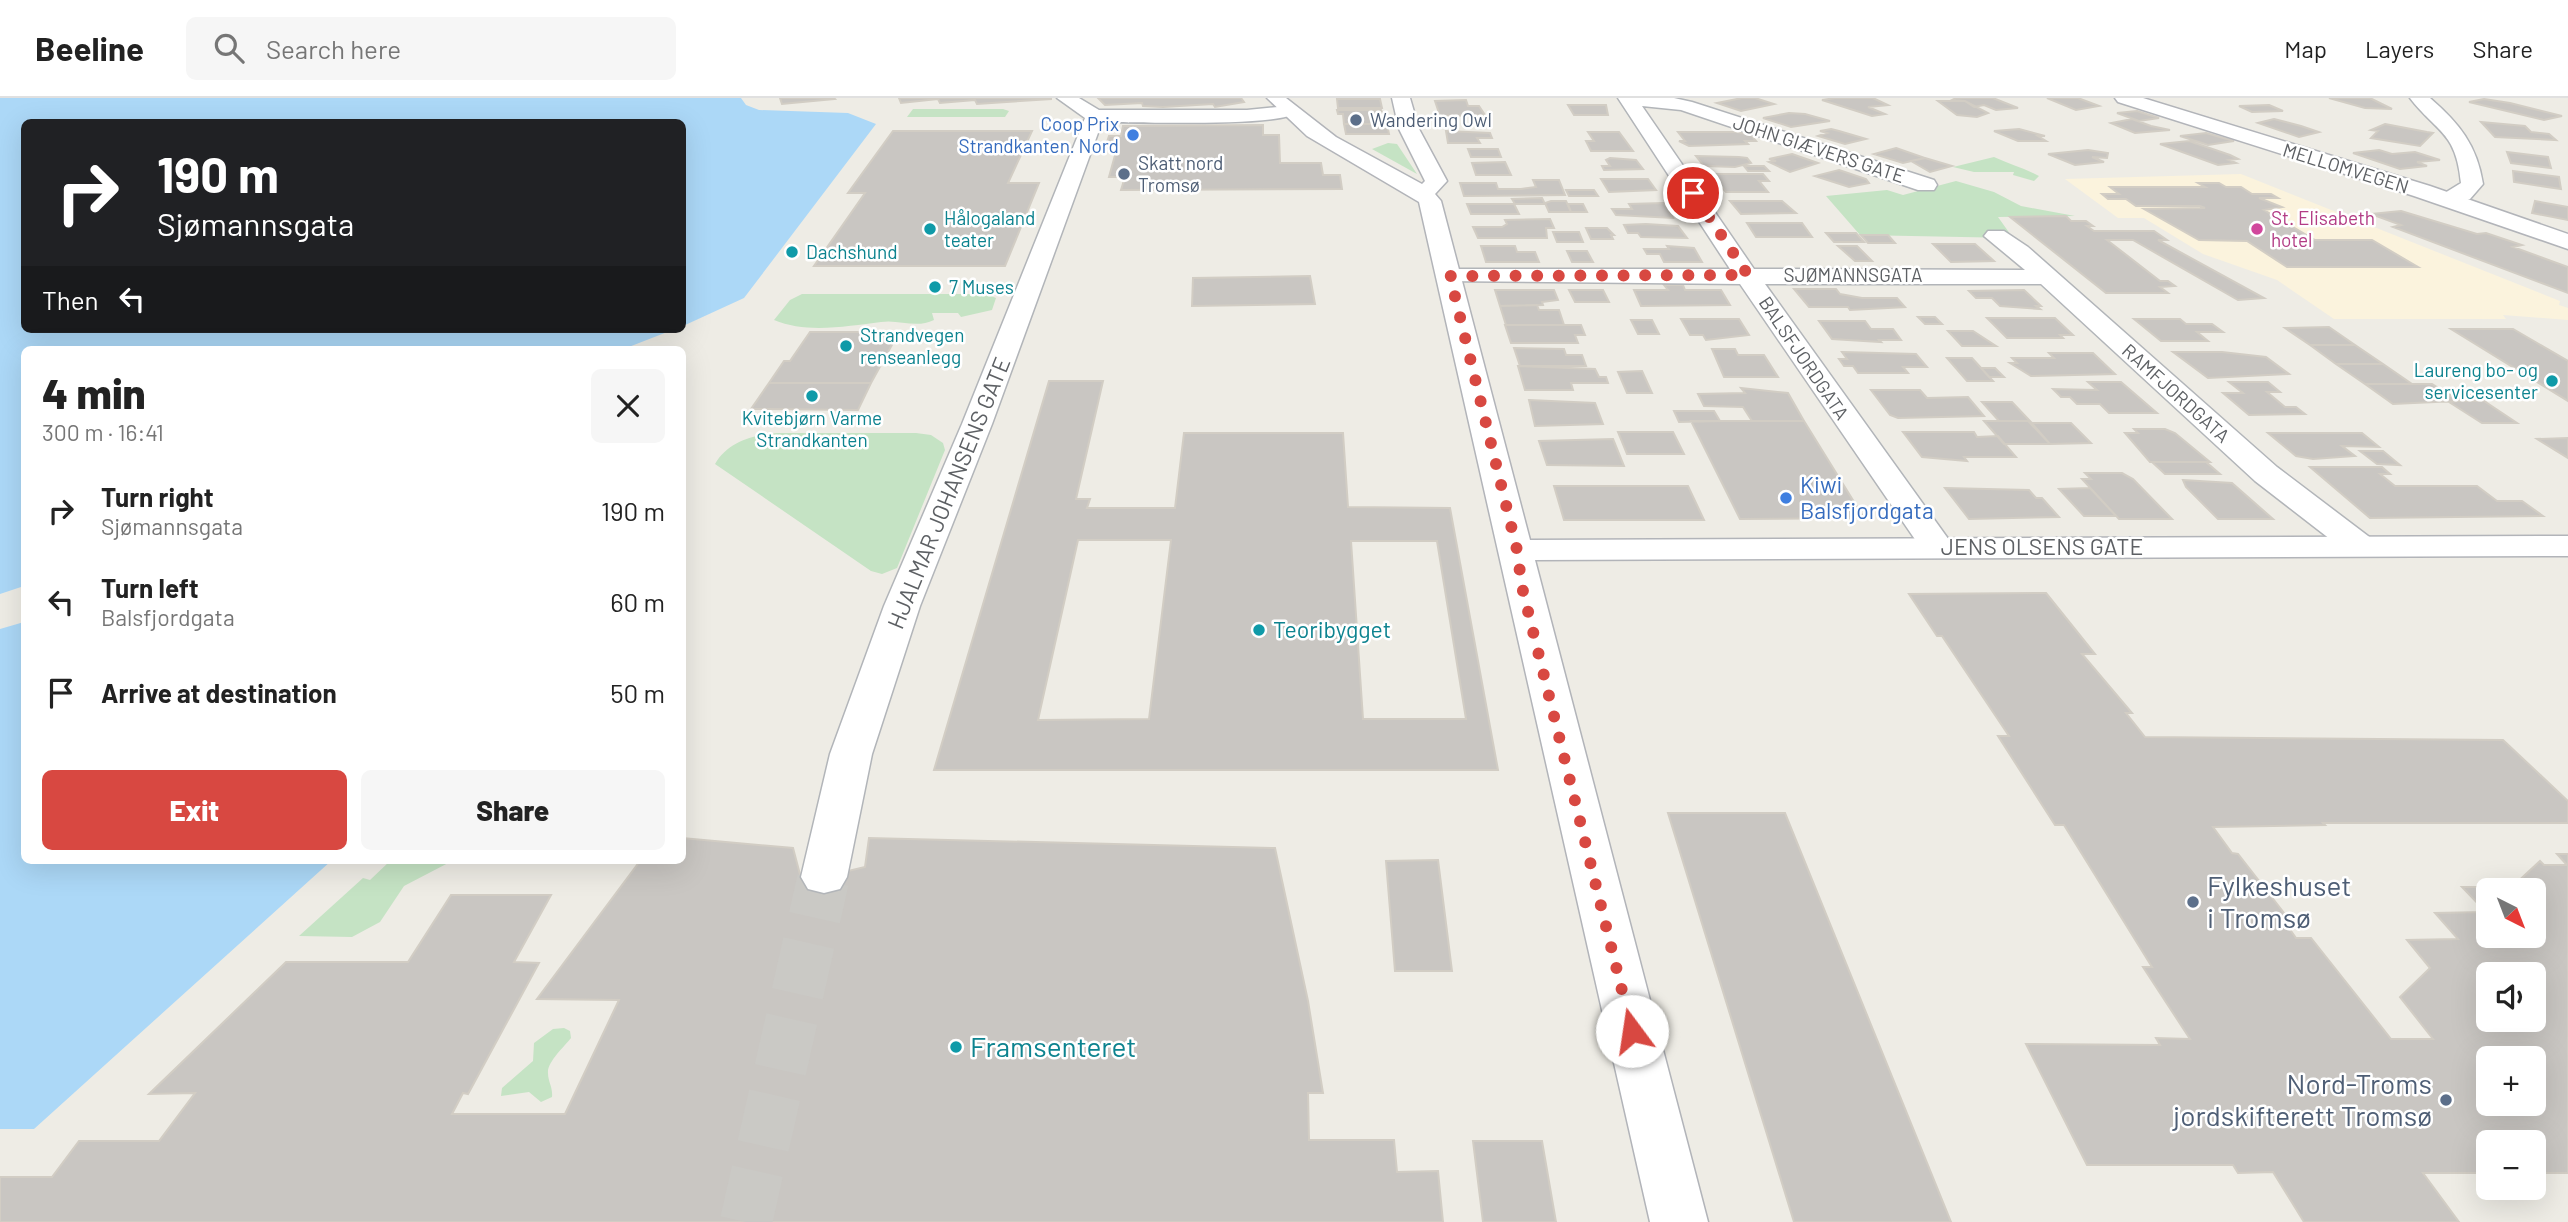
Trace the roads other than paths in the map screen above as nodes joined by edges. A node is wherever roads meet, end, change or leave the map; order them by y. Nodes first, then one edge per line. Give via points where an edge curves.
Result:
1 (1066, 98) edge
2 (1401, 98) edge
3 (1686, 98) edge
4 (2124, 98) edge
5 (2419, 98) edge
6 (1629, 100) edge
7 (1663, 102) junction
8 (1282, 105) edge
9 (1095, 116) junction
10 (1926, 185) dead end
11 (1422, 192) junction
12 (2446, 199) junction
13 (1996, 236) dead end
14 (2568, 242) edge
15 (1748, 275) junction
16 (1450, 276) junction
17 (2046, 277) junction
18 (2360, 546) junction
19 (1937, 547) junction
20 (2568, 547) edge
21 (1517, 550) junction
22 (824, 877) tunnel mouth
23 (1679, 1222) edge

1 - 9 street
2 - 11 street via 1416,143 1436,181
3 - 7 street
4 - 12 street, MELLOMVEGEN
5 - 12 street via 2456,132 2468,153 2472,184 2462,194
6 - 7 street, JOHN GIÆVERS GATE
6 - 15 street, BALSFJORDGATA
7 - 10 street, JOHN GIÆVERS GATE via 1726,118
8 - 9 street via 1247,116
8 - 11 street via 1381,171
9 - 22 street, HJALMAR JOHANSENS GATE via 894,631 851,754
11 - 16 street via 1430,201
12 - 14 street, MELLOMVEGEN
13 - 17 street, RAMFJORDGATA
15 - 16 street, SJØMANNSGATA
15 - 17 street, SJØMANNSGATA
15 - 19 street, BALSFJORDGATA
16 - 21 street
17 - 18 street, RAMFJORDGATA via 2266,474
18 - 19 street, JENS OLSENS GATE
18 - 20 street, JENS OLSENS GATE
19 - 21 street, JENS OLSENS GATE
21 - 23 street via 1522,587

